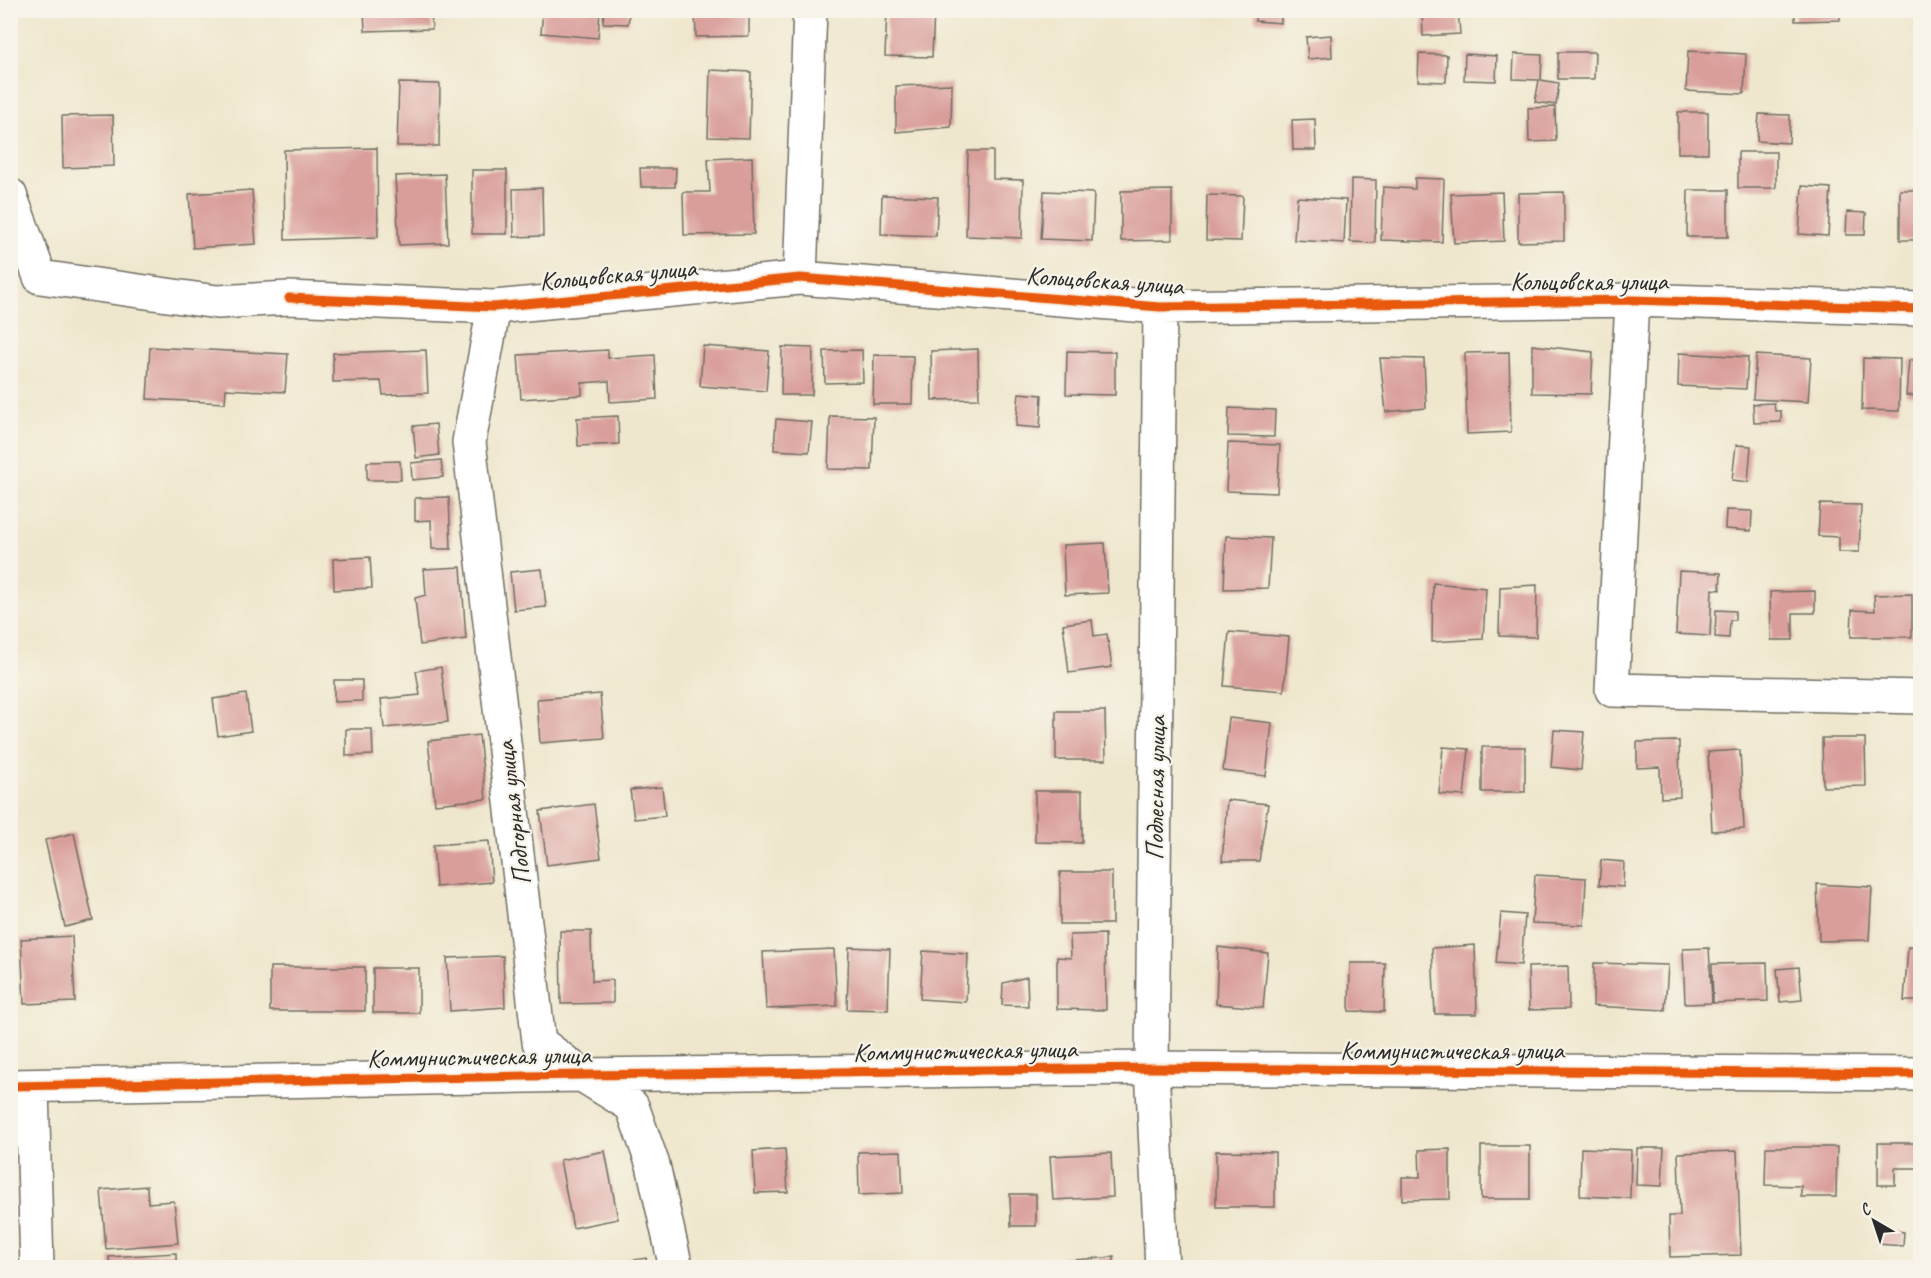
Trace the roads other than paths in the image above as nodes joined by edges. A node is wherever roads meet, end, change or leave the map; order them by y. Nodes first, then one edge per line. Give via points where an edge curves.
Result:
1 (810, 10) edge
2 (10, 195) edge
3 (800, 278) junction
4 (1632, 300) junction
5 (494, 307) junction
6 (1160, 308) junction
7 (1920, 309) edge
8 (1920, 696) edge
9 (1152, 1068) junction
10 (1920, 1074) edge
11 (582, 1075) junction
12 (21, 1086) edge
13 (37, 1268) edge
14 (676, 1268) edge
15 (1162, 1268) edge

1 - 3 street
2 - 5 street, Кольцовская улица via 40,277 217,302 289,298
3 - 5 street, Кольцовская улица
3 - 6 street, Кольцовская улица
4 - 6 street, Кольцовская улица
4 - 7 street, Кольцовская улица
4 - 8 street via 1612,690
5 - 11 street, Подгорная улица via 469,442 539,1042
6 - 9 street, Подлесная улица
9 - 10 street, Коммунистическая улица
9 - 11 street, Коммунистическая улица
9 - 15 street, Подлесная улица
11 - 12 street, Коммунистическая улица
11 - 14 street, Подгорная улица via 632,1106 653,1165
12 - 13 street

